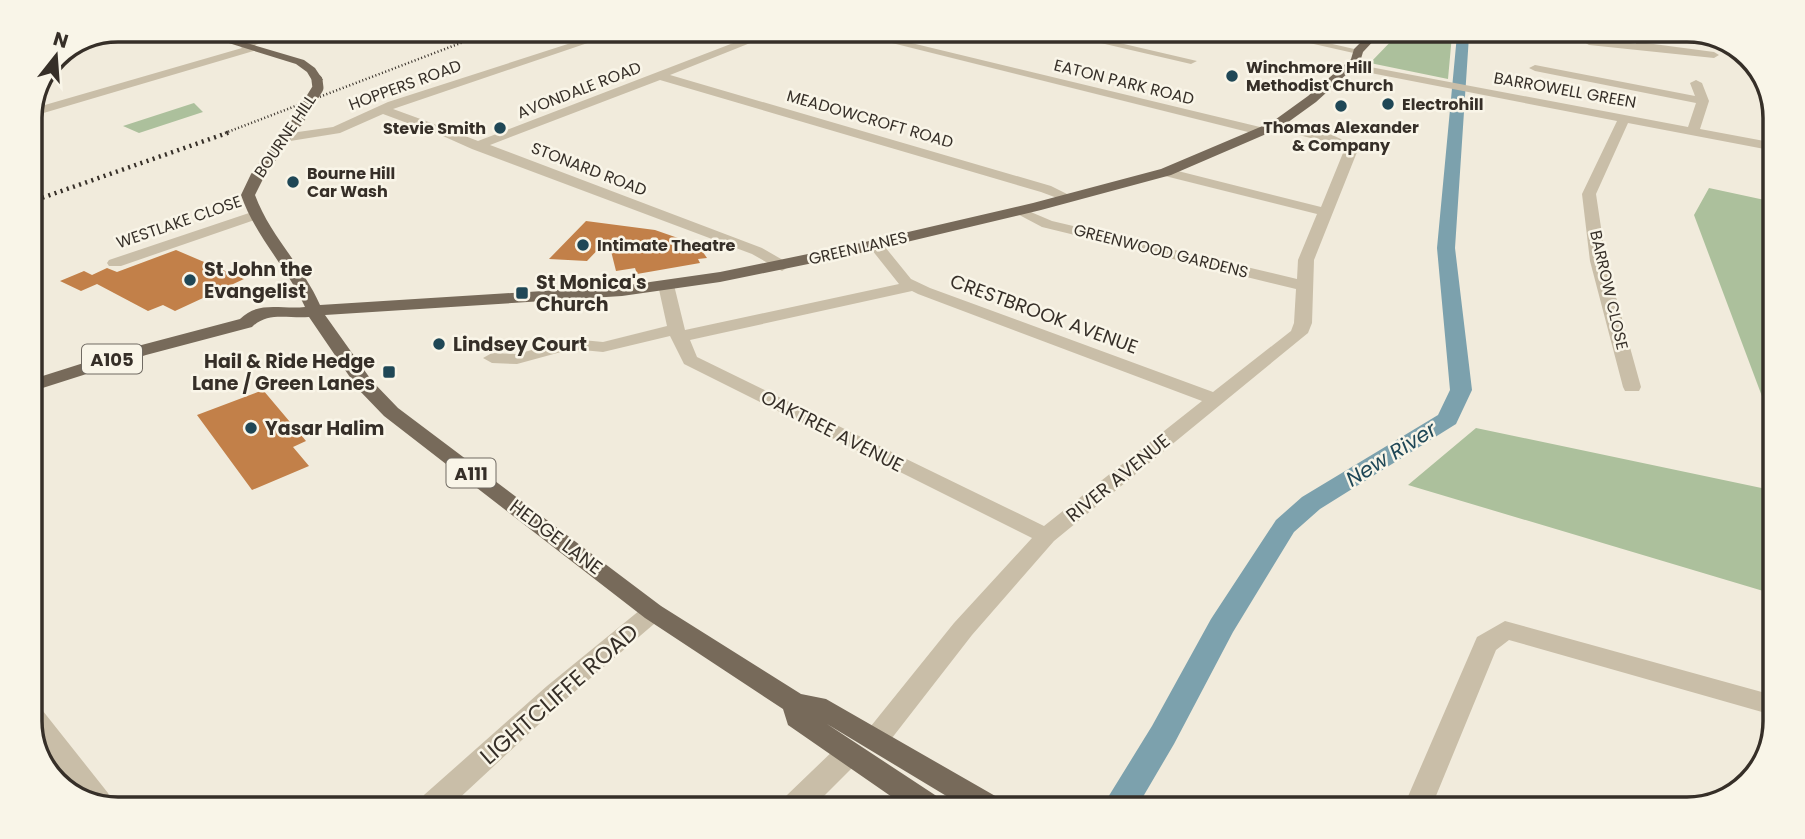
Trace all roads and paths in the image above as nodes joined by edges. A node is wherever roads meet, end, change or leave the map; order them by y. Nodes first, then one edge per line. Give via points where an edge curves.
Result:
1 (235, 42) edge
2 (260, 42) edge
3 (585, 42) edge
4 (747, 42) edge
5 (894, 42) edge
6 (1104, 42) edge
7 (1314, 42) edge
8 (1367, 42) edge
9 (1590, 42) edge
10 (1640, 42) edge
11 (1645, 42) edge
12 (249, 46) junction
13 (1358, 51) junction
14 (1714, 55) dead end
15 (1191, 61) dead end
16 (1349, 66) junction
17 (1535, 68) dead end
18 (660, 76) junction
19 (1696, 83) dead end
20 (1703, 101) junction
21 (43, 109) edge
22 (382, 109) junction
23 (1625, 117) junction
24 (1276, 125) junction
25 (1693, 130) junction
26 (1260, 131) junction
27 (284, 138) junction
28 (472, 144) junction
29 (1763, 145) edge
30 (1166, 172) junction
31 (1068, 198) junction
32 (1019, 211) junction
33 (1325, 212) junction
34 (255, 215) junction
35 (876, 245) junction
36 (115, 263) dead end
37 (782, 266) junction
38 (666, 285) junction
39 (914, 286) junction
40 (1304, 286) junction
41 (314, 311) junction
42 (677, 333) junction
43 (492, 358) dead end
44 (42, 382) edge
45 (1632, 387) dead end
46 (1214, 399) junction
47 (1046, 536) junction
48 (653, 612) junction
49 (1763, 702) edge
50 (796, 704) junction
51 (42, 729) edge
52 (876, 738) junction
53 (848, 754) junction
54 (89, 791) edge
55 (442, 797) edge
56 (805, 797) edge
57 (914, 797) edge
58 (972, 797) edge
59 (1422, 797) edge

1 - 12 main road, BOURNE HILL
2 - 12 street
3 - 22 street, HOPPERS ROAD
4 - 18 street, AVONDALE ROAD
5 - 26 street, EATON PARK ROAD
6 - 15 street
7 - 13 street
8 - 13 main road, GREEN LANES / A105
9 - 10 street via 1642,48
11 - 14 street
12 - 21 street
12 - 27 main road, BOURNE HILL, bridge via 300,62 317,80 318,88
13 - 16 main road, GREEN LANES / A105
16 - 23 street, BARROWELL GREEN
16 - 24 main road, GREEN LANES / A105
17 - 20 street
18 - 28 street, AVONDALE ROAD
18 - 31 street, MEADOWCROFT ROAD
19 - 20 street
20 - 25 street
22 - 27 street, HOPPERS ROAD via 336,130
22 - 28 street, STONARD ROAD
23 - 25 street, BARROWELL GREEN
23 - 45 street, BARROW CLOSE via 1589,194 1598,261
24 - 26 main road, GREEN LANES / A105
24 - 33 street, RIVER AVENUE via 1348,148
25 - 29 street, BARROWELL GREEN
26 - 30 main road, GREEN LANES / A105
27 - 34 main road, BOURNE HILL via 248,195
28 - 37 street, STONARD ROAD via 757,251
30 - 31 main road, GREEN LANES / A105
30 - 33 street
31 - 32 main road, GREEN LANES / A105
32 - 35 main road, GREEN LANES / A105
32 - 40 street, GREENWOOD GARDENS via 1047,223
33 - 40 street, RIVER AVENUE via 1306,260
34 - 36 street, WESTLAKE CLOSE
34 - 41 main road, A111 via 305,289
35 - 37 main road, GREEN LANES / A105
35 - 39 street, CRESTBROOK AVENUE via 896,272
37 - 38 main road, GREEN LANES / A105
38 - 41 main road, GREEN LANES / A105
38 - 42 street, OAKTREE AVENUE
39 - 42 street
39 - 46 street, CRESTBROOK AVENUE
40 - 46 street, RIVER AVENUE via 1300,333
41 - 44 main road, GREEN LANES / A105 via 289,314 272,323 246,323
41 - 48 main road, HEDGE LANE / A111 via 340,353 391,412
42 - 43 street via 603,347 572,344 517,359
42 - 47 street, OAKTREE AVENUE via 690,360
46 - 47 street, RIVER AVENUE
47 - 52 street, RIVER AVENUE via 963,629
48 - 50 main road, HEDGE LANE / A111
48 - 55 street, LIGHTCLIFFE ROAD via 556,692
49 - 59 street via 1504,630 1486,644
50 - 52 main road, HEDGE LANE / A111 via 817,706
50 - 53 main road, HEDGE LANE / A111 via 796,716
51 - 54 street
52 - 58 main road, HEDGE LANE / A111
53 - 56 street
53 - 57 main road, HEDGE LANE / A111

